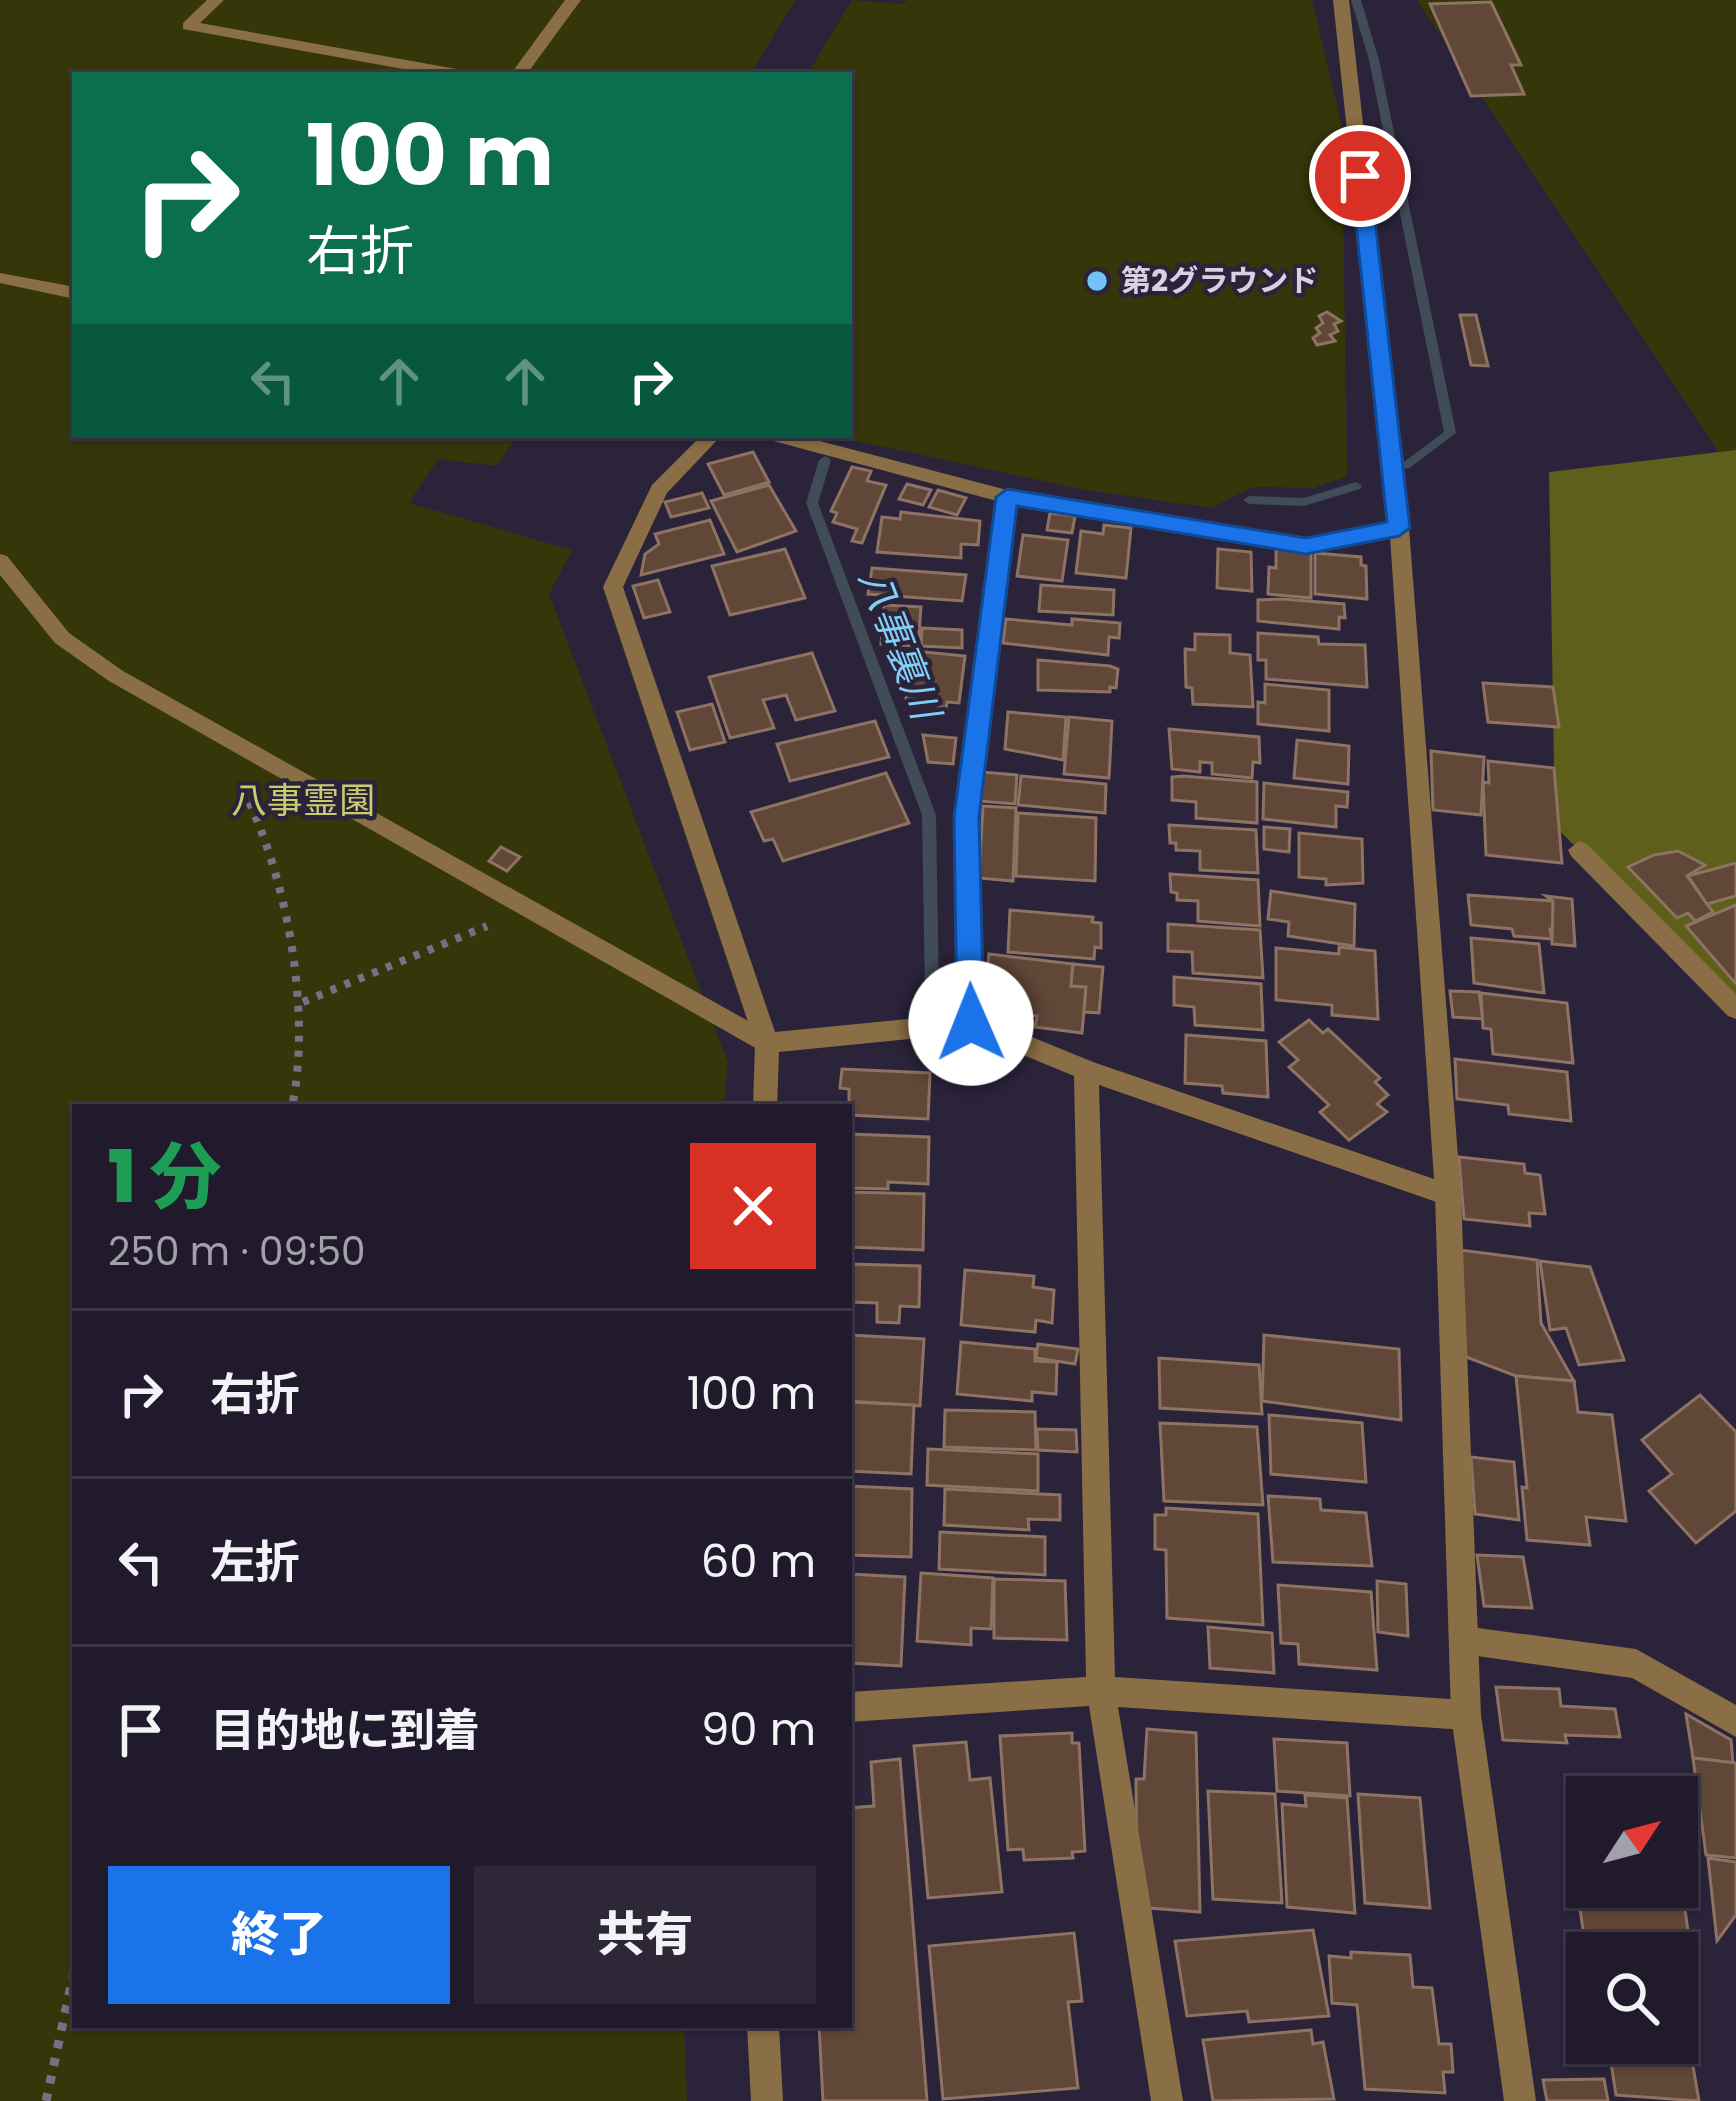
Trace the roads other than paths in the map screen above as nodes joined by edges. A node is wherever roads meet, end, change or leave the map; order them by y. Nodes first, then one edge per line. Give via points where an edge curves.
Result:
1 (216, 0) edge
2 (573, 0) edge
3 (1341, 0) edge
4 (445, 72) edge
5 (520, 72) edge
6 (0, 278) edge
7 (72, 292) edge
8 (710, 438) edge
9 (784, 438) edge
10 (1007, 497) junction
11 (1399, 528) junction
12 (0, 561) edge
13 (1579, 850) dead end
14 (1736, 1009) edge
15 (971, 1023) junction
16 (767, 1043) junction
17 (1086, 1070) junction
18 (765, 1104) edge
19 (1448, 1196) junction
20 (1463, 1640) junction
21 (1101, 1691) junction
22 (852, 1708) edge
23 (1466, 1715) junction
24 (1736, 1722) edge
25 (763, 2028) edge
26 (767, 2101) edge
27 (1167, 2101) edge
28 (1520, 2101) edge

1 - 4 street via 188,26
2 - 5 street
3 - 11 street
6 - 7 street
8 - 16 street via 659,490 613,587
9 - 10 street
10 - 11 street via 1306,546
10 - 15 street via 967,817
11 - 19 street
12 - 16 street via 62,638 116,676
13 - 14 street
15 - 16 street
15 - 17 street
16 - 18 street
17 - 19 street
17 - 21 street
19 - 20 street
20 - 23 street
20 - 24 street via 1636,1664
21 - 22 street
21 - 23 street
21 - 27 street
23 - 28 street
25 - 26 street

